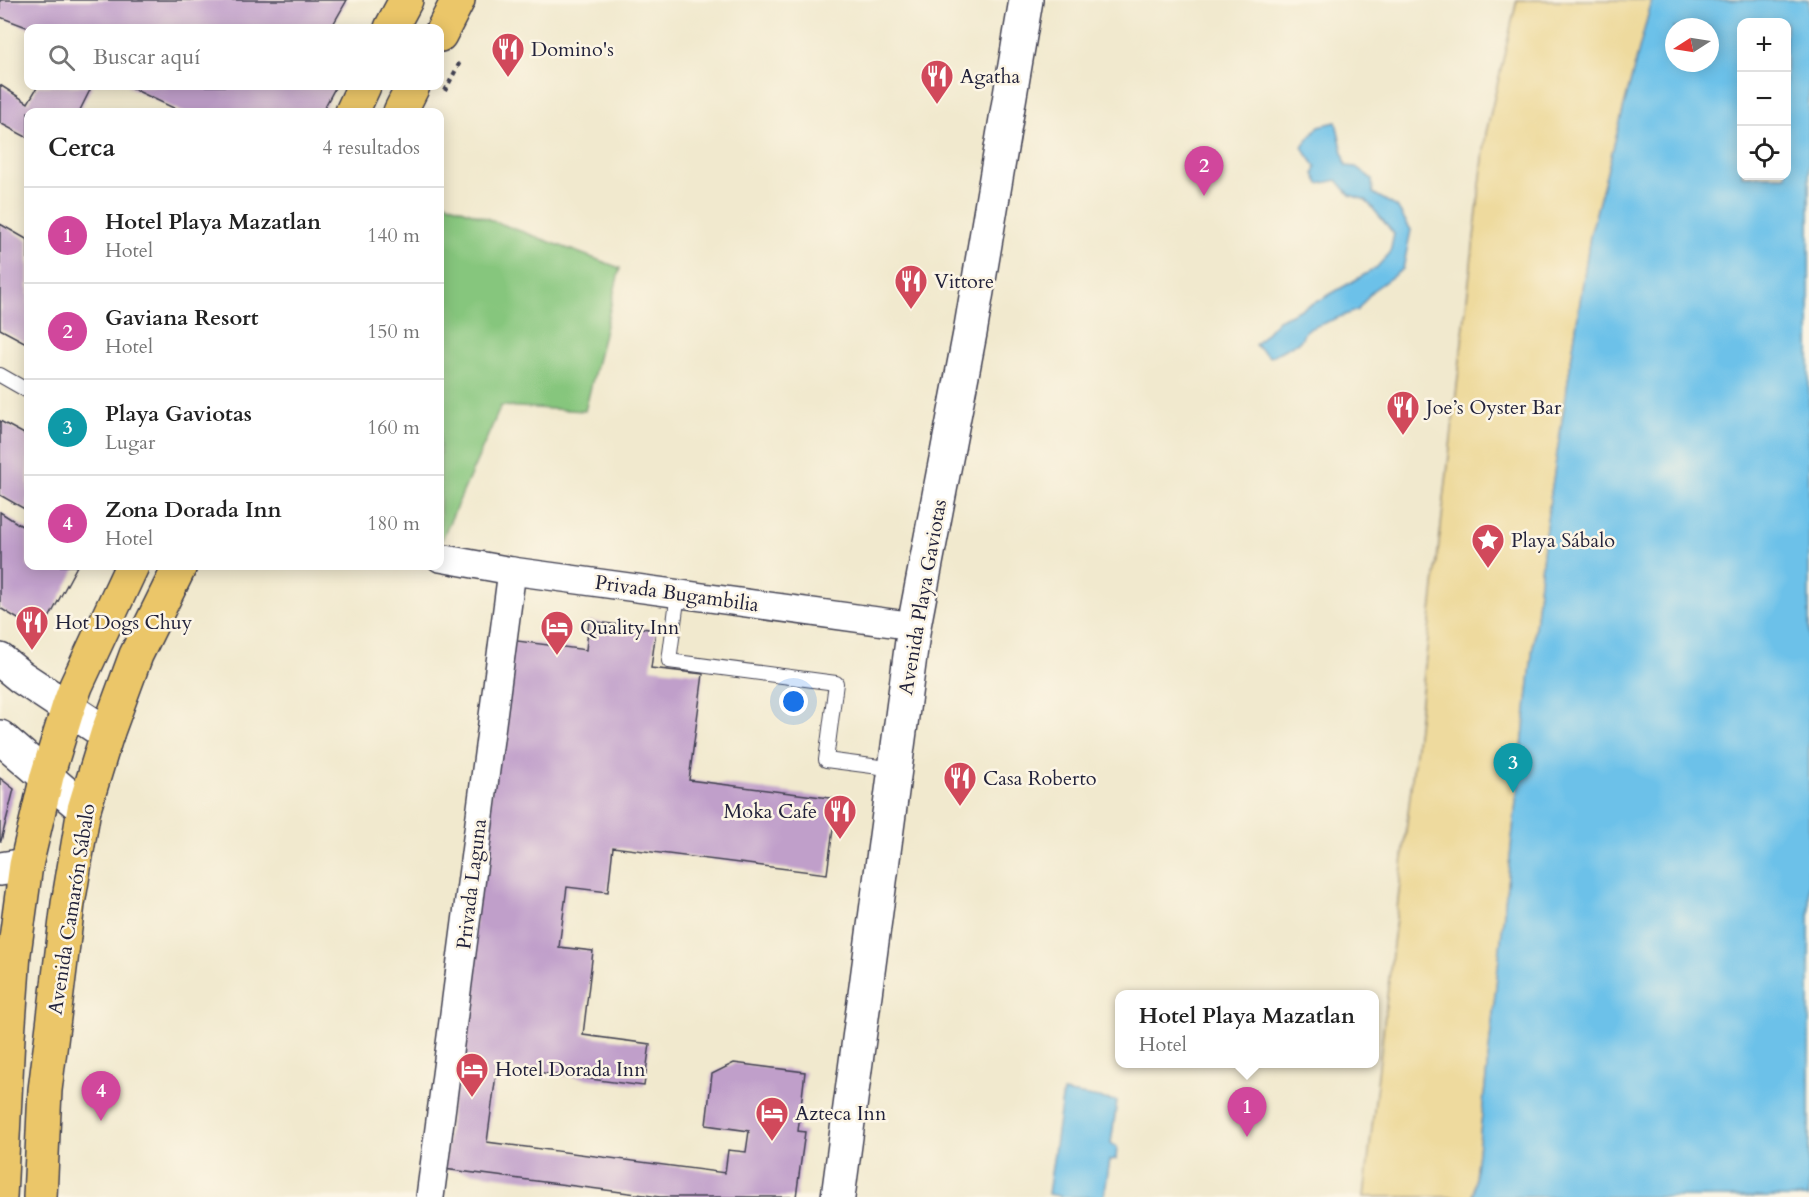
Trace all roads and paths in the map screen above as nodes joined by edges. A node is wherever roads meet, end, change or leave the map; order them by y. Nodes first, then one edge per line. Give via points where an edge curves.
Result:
1 (406, 0) edge
2 (458, 0) edge
3 (1026, 0) edge
4 (394, 24) edge
5 (444, 27) edge
6 (362, 90) edge
7 (411, 90) edge
8 (354, 108) edge
9 (402, 108) edge
10 (0, 375) edge
11 (24, 389) edge
12 (444, 559) edge
13 (130, 570) edge
14 (178, 570) edge
15 (512, 571) junction
16 (678, 593) junction
17 (914, 626) junction
18 (0, 660) edge
19 (68, 708) junction
20 (107, 734) junction
21 (0, 737) edge
22 (895, 769) junction
23 (47, 776) junction
24 (84, 809) junction
25 (13, 867) edge
26 (0, 1197) edge
27 (40, 1197) edge
28 (430, 1197) edge
29 (838, 1197) edge

1 - 4 main road
2 - 5 main road
3 - 17 street, Avenida Playa Gaviotas via 970,333
6 - 8 main road
7 - 9 main road
10 - 11 lane
12 - 15 street, Privada Bugambilia
13 - 19 main road
14 - 20 main road, Avenida Camarón Sábalo via 136,655
15 - 16 street, Privada Bugambilia
15 - 28 street, Privada Laguna
16 - 17 street, Privada Bugambilia
16 - 22 lane via 669,662 836,683 826,760
17 - 22 street, Avenida Playa Gaviotas
18 - 19 street
19 - 20 street
19 - 23 main road
20 - 24 main road, Avenida Camarón Sábalo
21 - 23 street
22 - 29 street, Avenida Playa Gaviotas
23 - 24 street
23 - 25 main road
24 - 27 main road, Avenida Camarón Sábalo via 45,1090
25 - 26 main road via 14,953

